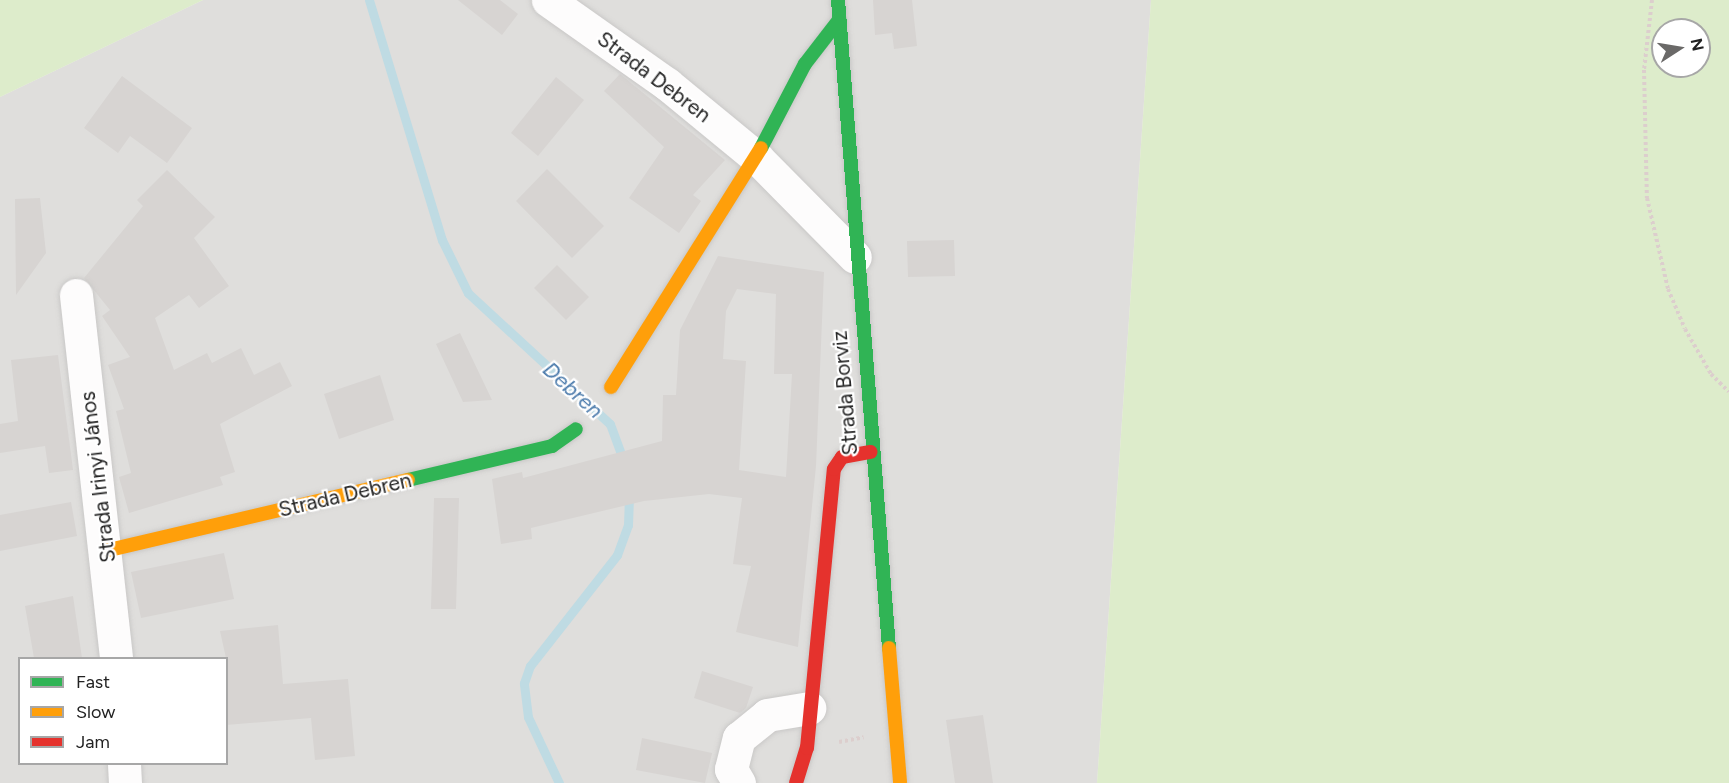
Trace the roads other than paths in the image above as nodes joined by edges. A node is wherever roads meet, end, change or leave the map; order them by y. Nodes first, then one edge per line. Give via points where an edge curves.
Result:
1 (548, 0) edge
2 (838, 0) edge
3 (839, 20) junction
4 (757, 158) junction
5 (855, 257) junction
6 (76, 296) dead end
7 (611, 387) dead end
8 (576, 429) dead end
9 (871, 452) junction
10 (109, 550) junction
11 (116, 657) edge
12 (809, 708) junction
13 (124, 765) edge
14 (125, 783) edge
15 (739, 783) edge
16 (796, 783) edge
17 (900, 783) edge

1 - 4 street, Strada Debren via 668,84
2 - 3 street, Strada Borviz
3 - 4 street via 805,64
3 - 5 street, Strada Borviz
4 - 5 street, Strada Debren
4 - 7 street
5 - 9 street, Strada Borviz
6 - 10 street, Strada Irinyi János
8 - 10 street, Strada Debren via 552,446
9 - 12 street via 842,457 834,470
9 - 17 street, Strada Borviz
10 - 11 street, Strada Irinyi János
12 - 15 street via 767,716 739,738 731,769
12 - 16 street via 807,748
13 - 14 street

